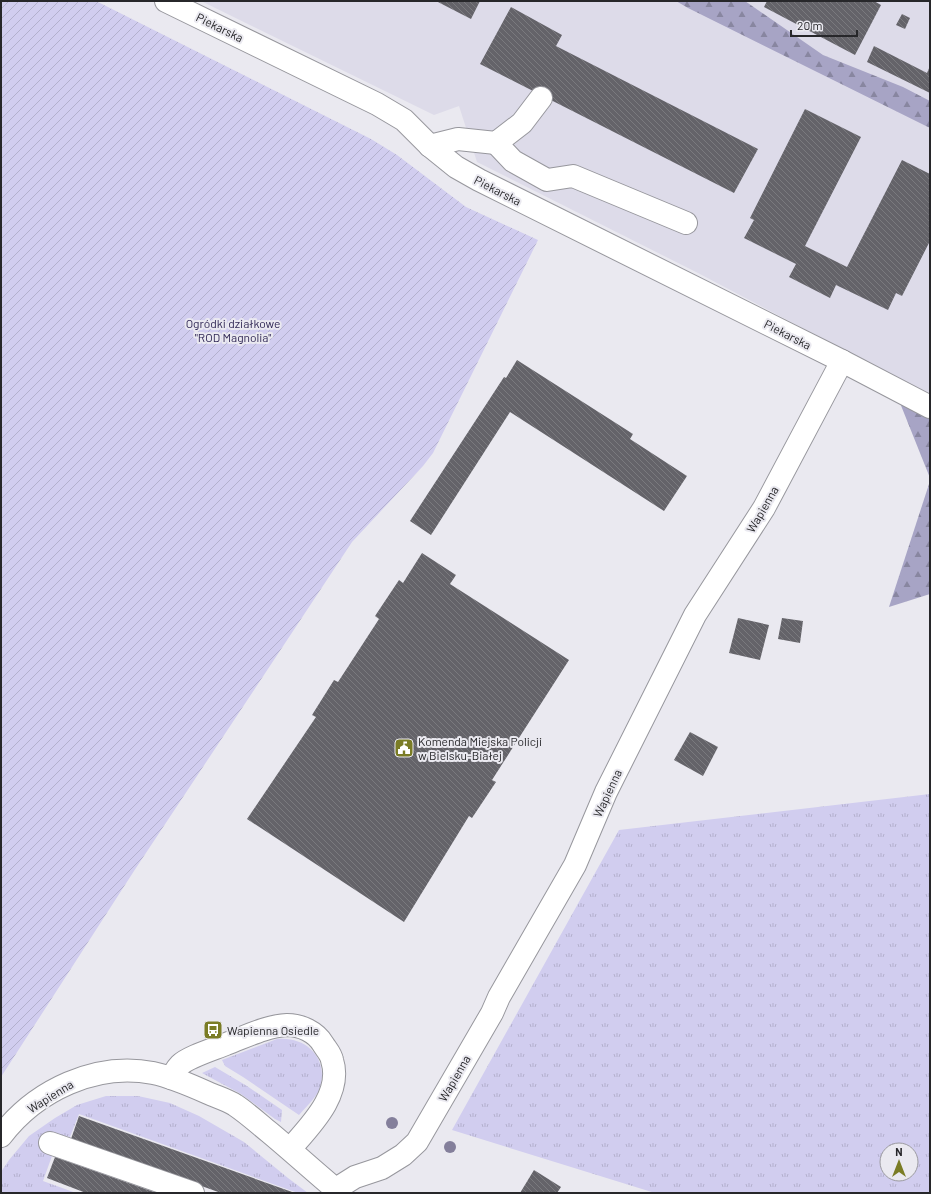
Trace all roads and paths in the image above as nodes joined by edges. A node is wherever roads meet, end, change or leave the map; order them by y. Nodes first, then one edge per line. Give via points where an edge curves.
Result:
1 (177, 4) edge
2 (541, 98) dead end
3 (496, 143) junction
4 (430, 146) junction
5 (686, 223) dead end
6 (842, 361) junction
7 (930, 407) edge
8 (171, 1078) junction
9 (1, 1136) edge
10 (50, 1143) dead end
11 (290, 1149) junction
12 (338, 1191) edge
13 (193, 1193) edge

1 - 4 street, Piekarska via 377,104 404,120
2 - 3 street via 522,123
3 - 4 street via 458,139
3 - 5 street via 513,161 548,180 573,176
4 - 6 street, Piekarska via 456,167 478,180
6 - 7 street, Piekarska
6 - 12 street, Wapienna via 764,508 696,615 606,792 575,865 417,1142 403,1155 382,1168 355,1177
8 - 9 street, Wapienna via 134,1071 101,1073 75,1080 26,1109
8 - 11 street, Wapienna via 235,1105
8 - 11 street via 180,1065 197,1056 267,1029 288,1025 301,1027 312,1033 322,1041 332,1060 333,1082 323,1107
10 - 13 street
11 - 12 street, Wapienna

